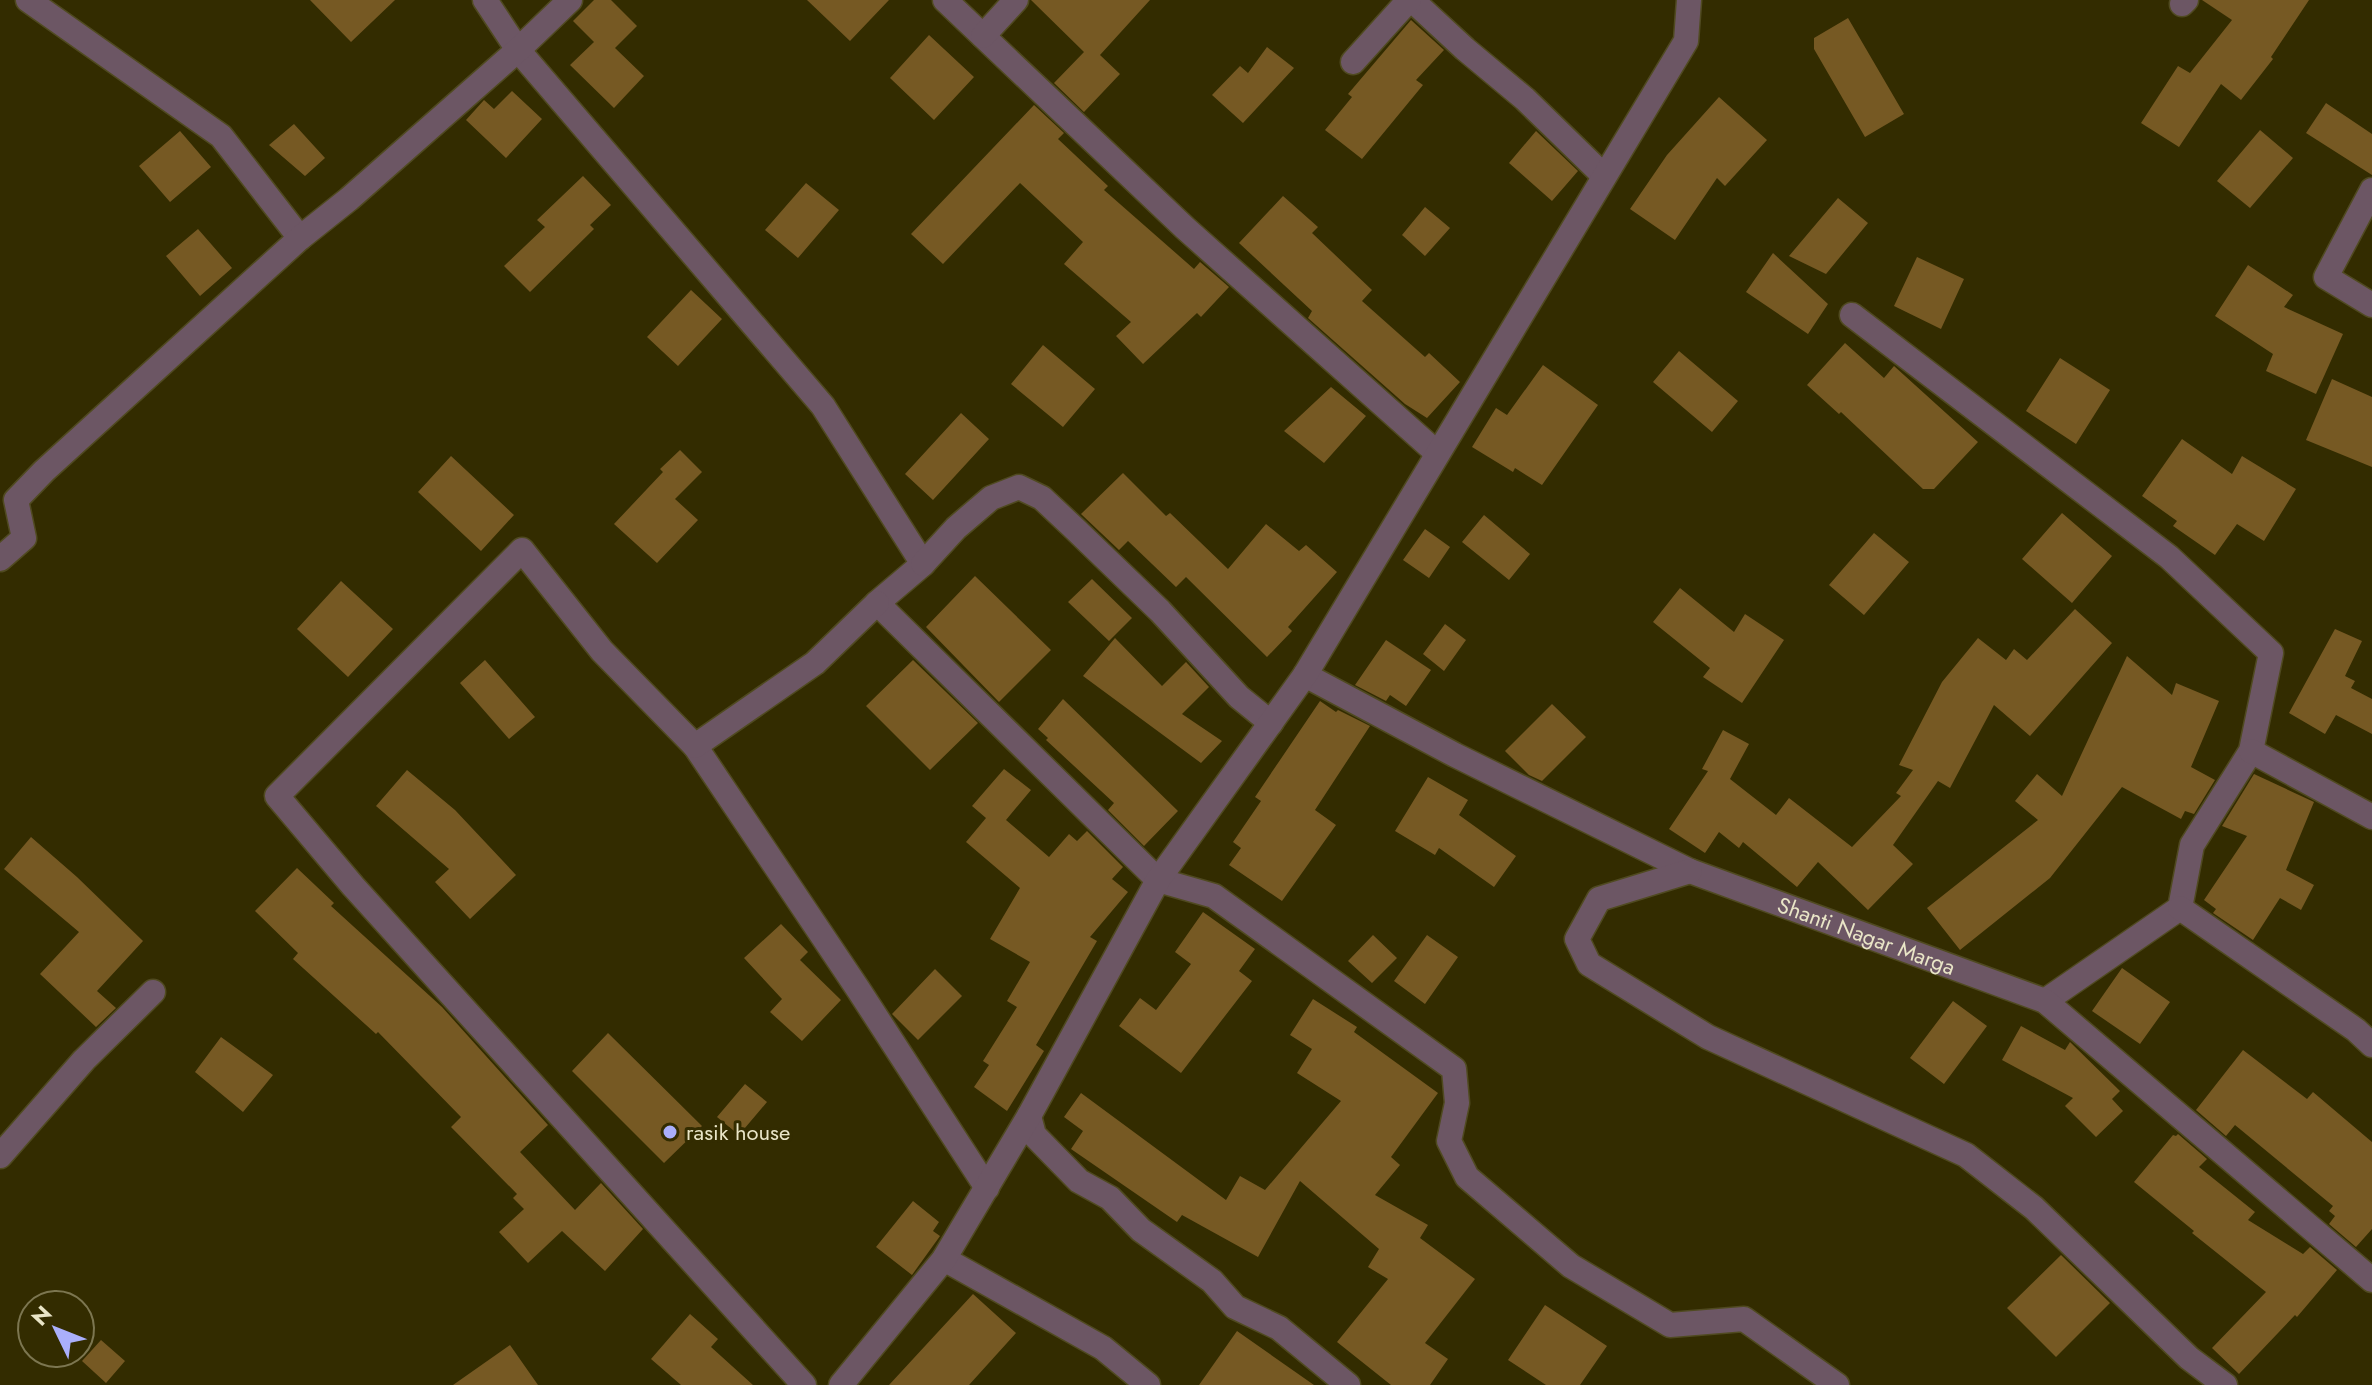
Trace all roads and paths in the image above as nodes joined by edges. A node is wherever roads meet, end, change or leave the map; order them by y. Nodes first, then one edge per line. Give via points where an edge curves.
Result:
1 (28, 0) edge
2 (485, 0) edge
3 (570, 0) edge
4 (945, 0) edge
5 (1016, 0) edge
6 (1410, 0) edge
7 (1689, 0) edge
8 (983, 36) junction
9 (518, 50) junction
10 (1353, 62) dead end
11 (1604, 176) junction
12 (2372, 190) edge
13 (300, 238) junction
14 (2372, 305) edge
15 (1852, 315) dead end
16 (1437, 453) junction
17 (0, 559) edge
18 (923, 564) junction
19 (877, 603) junction
20 (1305, 675) junction
21 (1271, 723) junction
22 (695, 746) junction
23 (2251, 751) junction
24 (2372, 817) edge
25 (1690, 871) junction
26 (1158, 880) junction
27 (2180, 908) junction
28 (153, 992) dead end
29 (2045, 1001) junction
30 (2372, 1045) edge
31 (1029, 1116) junction
32 (0, 1156) edge
33 (987, 1188) junction
34 (944, 1259) junction
35 (2372, 1280) edge
36 (804, 1385) edge
37 (841, 1385) edge
38 (1148, 1385) edge
39 (1348, 1385) edge
40 (1837, 1385) edge
41 (2225, 1385) edge

1 - 13 street via 221,136
2 - 9 street
3 - 9 street
4 - 8 street
5 - 8 street
6 - 10 street
6 - 11 street
7 - 11 street via 1686,41
8 - 16 street via 1185,228
9 - 13 street
9 - 18 street via 823,406
11 - 16 street
12 - 14 street via 2326,277
13 - 17 street via 16,500 24,538
15 - 23 street via 2169,557 2271,653
16 - 20 street
18 - 19 street
18 - 21 street via 991,498 1019,487 1042,498
19 - 22 street via 815,663
19 - 26 street
20 - 21 street
20 - 25 street, Shanti Nagar Marga
21 - 26 street
22 - 33 street
22 - 36 street via 602,651 522,550 277,796
23 - 24 street
23 - 27 street via 2192,845
25 - 29 street, Shanti Nagar Marga
25 - 41 street via 1599,899 1577,939 1589,964 1708,1037 1966,1155 2034,1208 2189,1358
26 - 31 street
26 - 40 street via 1214,896 1454,1069 1457,1103 1449,1141 1467,1177 1571,1266 1670,1325 1744,1319
27 - 29 street
27 - 30 street
28 - 32 street via 84,1060
29 - 35 street, Shanti Nagar Marga
31 - 33 street
31 - 39 street via 1034,1135 1079,1181 1110,1198 1141,1230 1212,1281 1235,1307 1279,1328
33 - 34 street
34 - 37 street
34 - 38 street via 1103,1348

